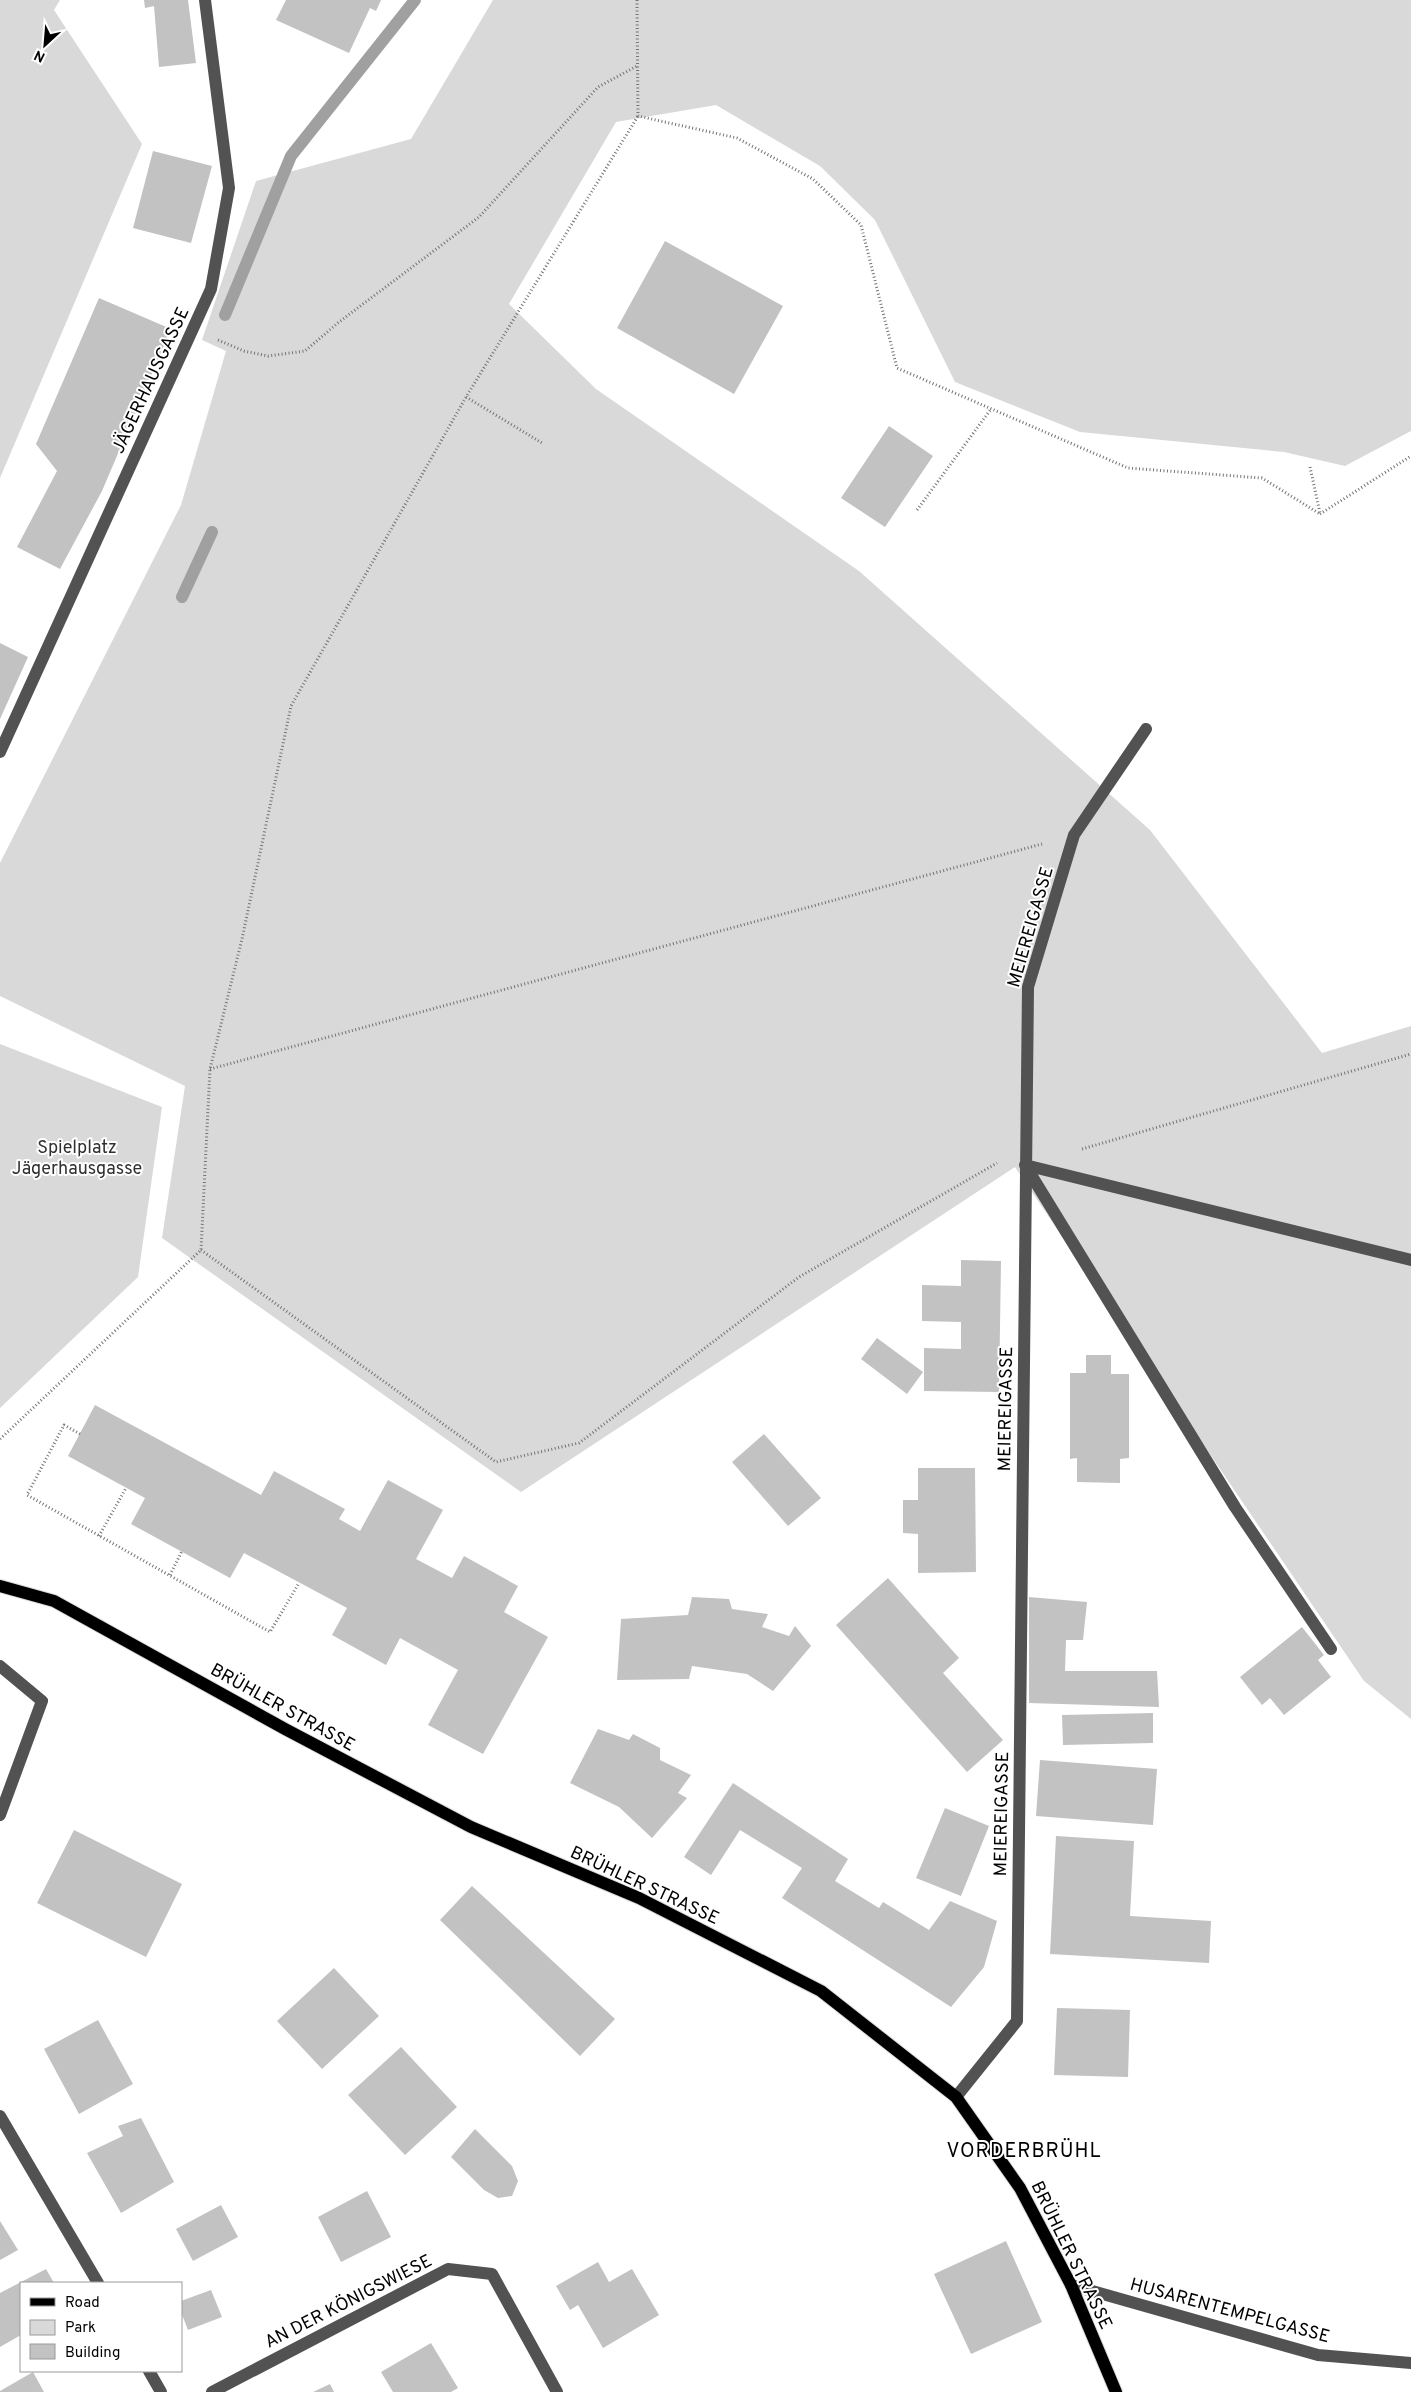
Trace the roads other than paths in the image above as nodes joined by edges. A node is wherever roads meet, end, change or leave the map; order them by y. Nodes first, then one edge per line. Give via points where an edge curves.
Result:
1 (205, 0) edge
2 (1146, 729) dead end
3 (0, 752) edge
4 (1025, 1165) junction
5 (1411, 1260) edge
6 (0, 1586) edge
7 (1331, 1649) dead end
8 (0, 1666) edge
9 (0, 1815) edge
10 (956, 2097) junction
11 (0, 2116) edge
12 (97, 2282) edge
13 (1071, 2285) junction
14 (1411, 2363) edge
15 (150, 2372) edge
16 (161, 2392) edge
17 (212, 2392) edge
18 (557, 2392) edge
19 (1116, 2392) edge

1 - 3 street, JÄGERHAUSGASSE via 229,188 210,289
2 - 4 street, MEIEREIGASSE via 1074,835 1028,987
4 - 5 street
4 - 7 street via 1235,1507
4 - 10 street, MEIEREIGASSE via 1017,2021
6 - 10 main road, BRÜHLER STRASSE via 54,1601 471,1828 639,1898 821,1991
8 - 9 street via 42,1701
10 - 13 main road, BRÜHLER STRASSE via 1020,2188
11 - 12 street
13 - 14 street, HUSARENTEMPELGASSE via 1318,2355
13 - 19 main road, BRÜHLER STRASSE
15 - 16 street
17 - 18 street, AN DER KÖNIGSWIESE via 448,2269 492,2274

